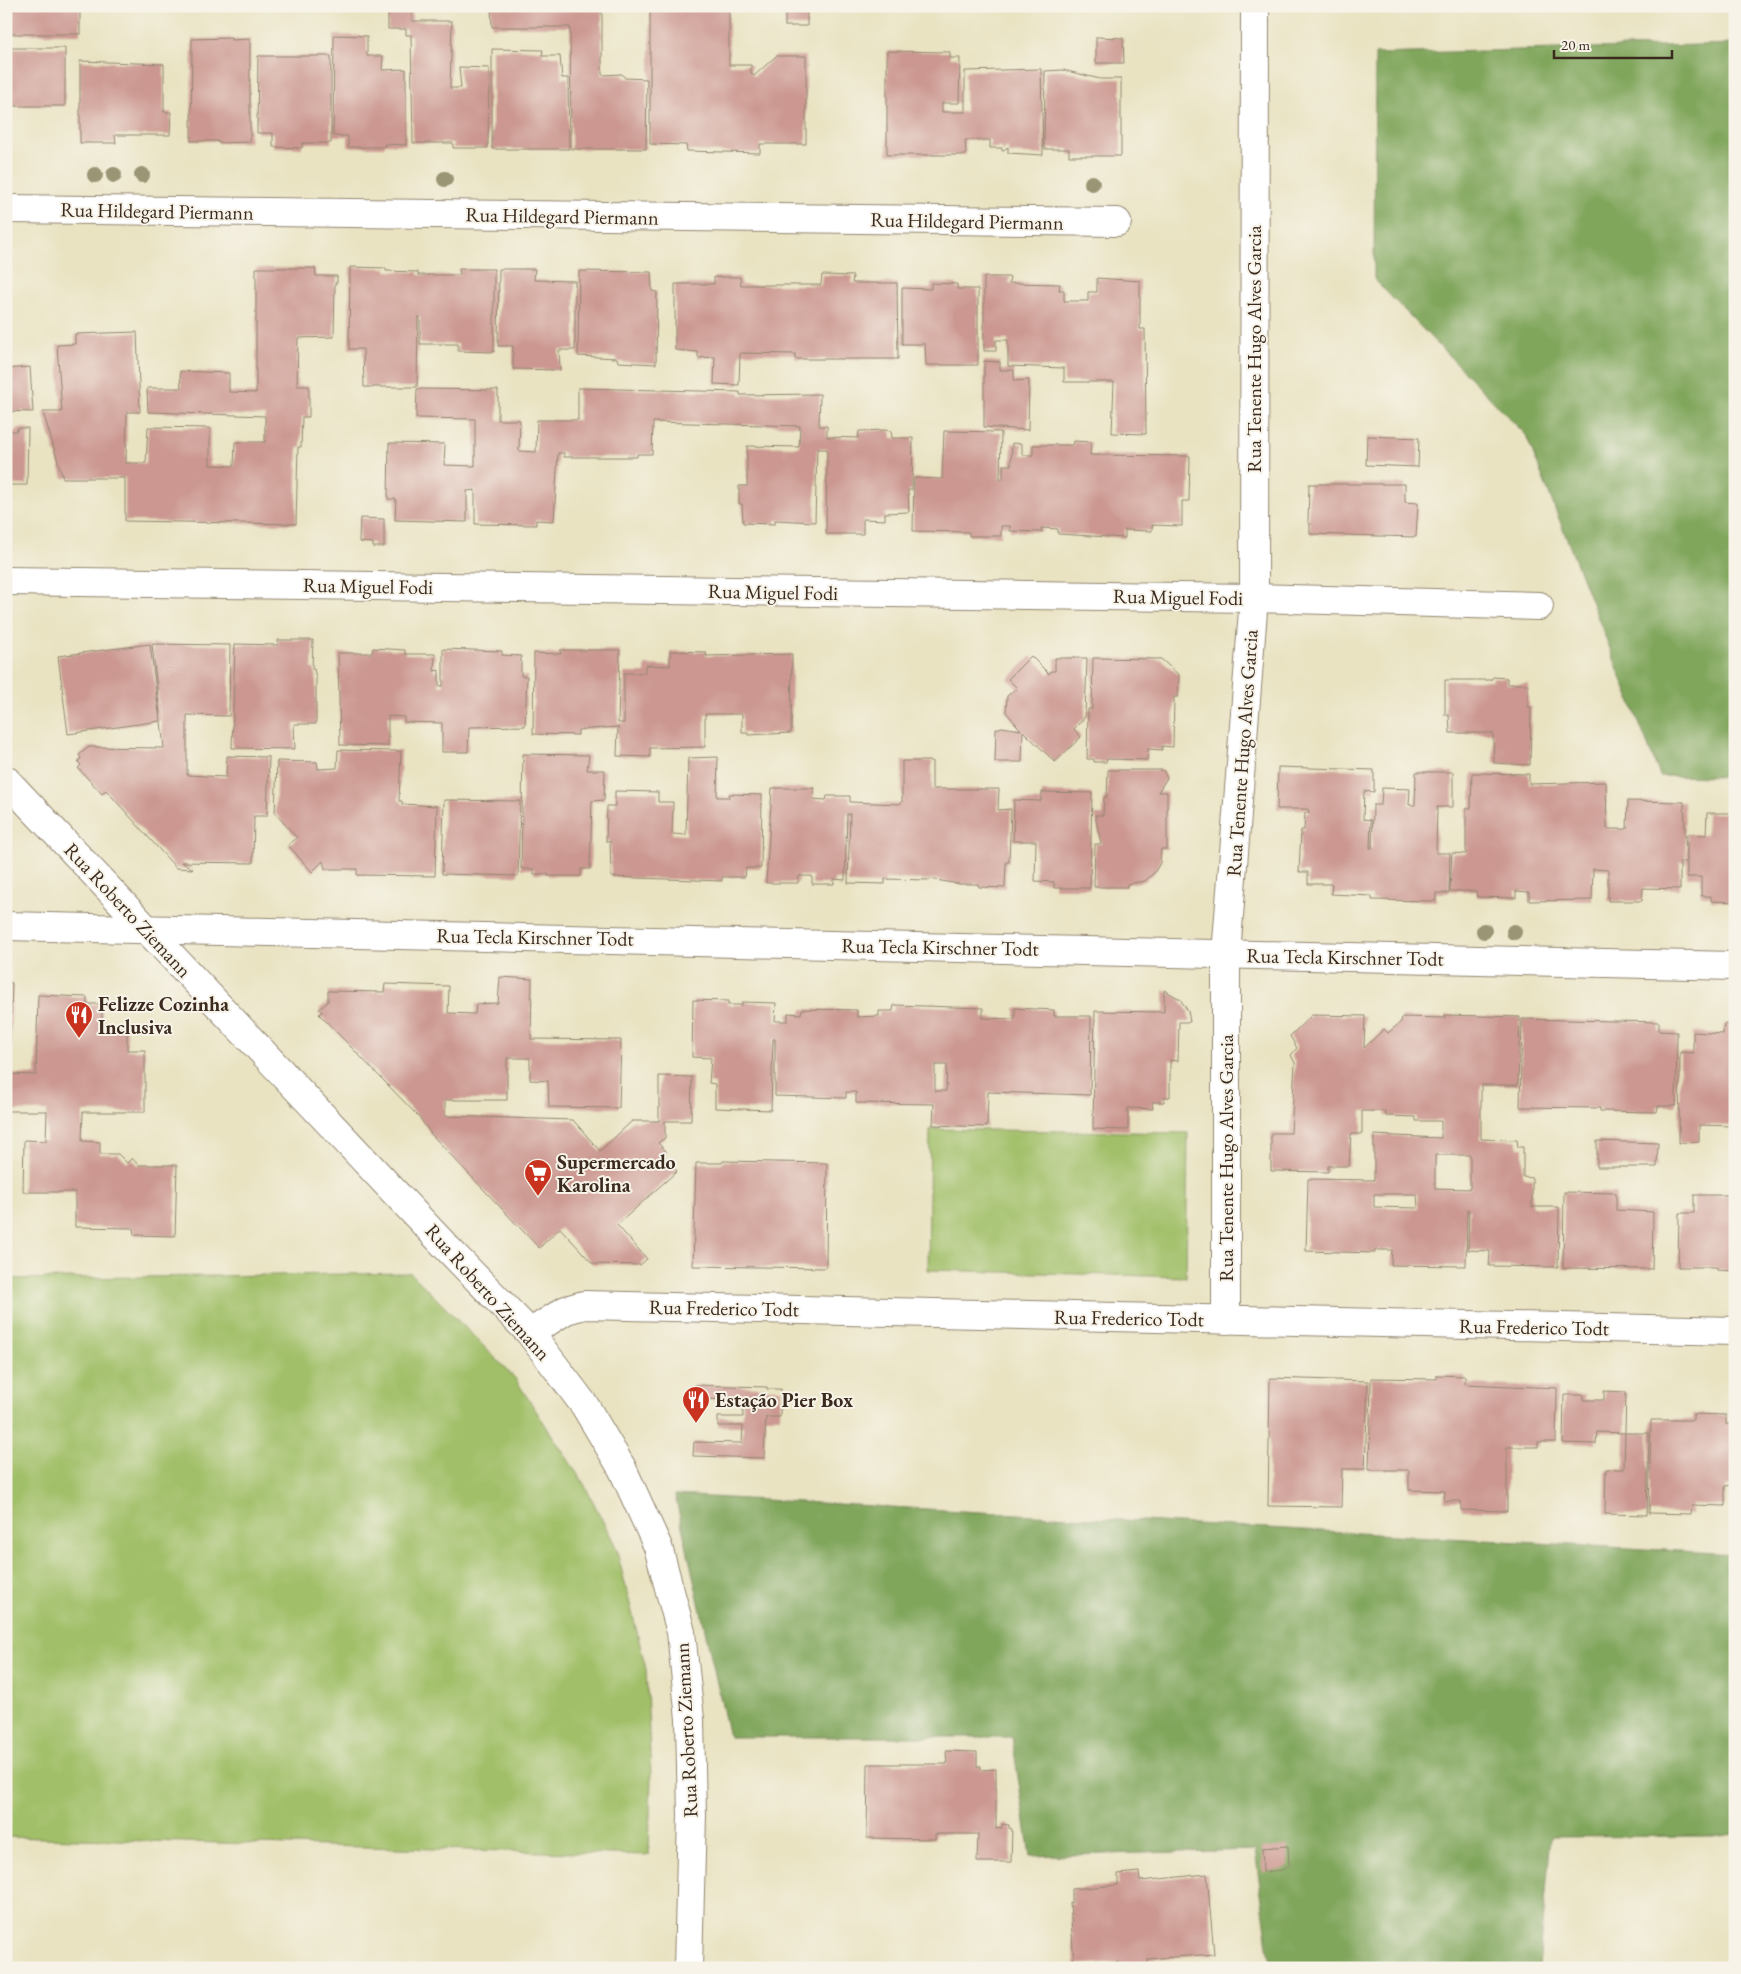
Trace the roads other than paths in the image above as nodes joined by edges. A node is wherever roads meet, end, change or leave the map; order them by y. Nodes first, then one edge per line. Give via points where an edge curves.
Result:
1 (1255, 6) edge
2 (6, 209) edge
3 (1117, 222) dead end
4 (6, 581) edge
5 (1254, 598) junction
6 (1540, 606) dead end
7 (6, 780) edge
8 (6, 926) edge
9 (145, 928) junction
10 (1226, 954) junction
11 (1735, 966) edge
12 (1226, 1320) junction
13 (1735, 1331) edge
14 (530, 1332) junction
15 (688, 1968) edge

1 - 5 street, Rua Tenente Hugo Alves Garcia
2 - 3 street, Rua Hildegard Piermann
4 - 5 street, Rua Miguel Fodi
5 - 6 street, Rua Miguel Fodi
5 - 10 street, Rua Tenente Hugo Alves Garcia
7 - 9 street, Rua Roberto Ziemann
8 - 9 street, Rua Tecla Kirschner Todt
9 - 10 street, Rua Tecla Kirschner Todt
9 - 14 street, Rua Roberto Ziemann
10 - 11 street, Rua Tecla Kirschner Todt
10 - 12 street, Rua Tenente Hugo Alves Garcia
12 - 13 street, Rua Frederico Todt
12 - 14 street, Rua Frederico Todt via 584,1305 566,1310
14 - 15 street, Rua Roberto Ziemann via 585,1406 622,1468 658,1547 672,1592 681,1632 690,1719 692,1815

